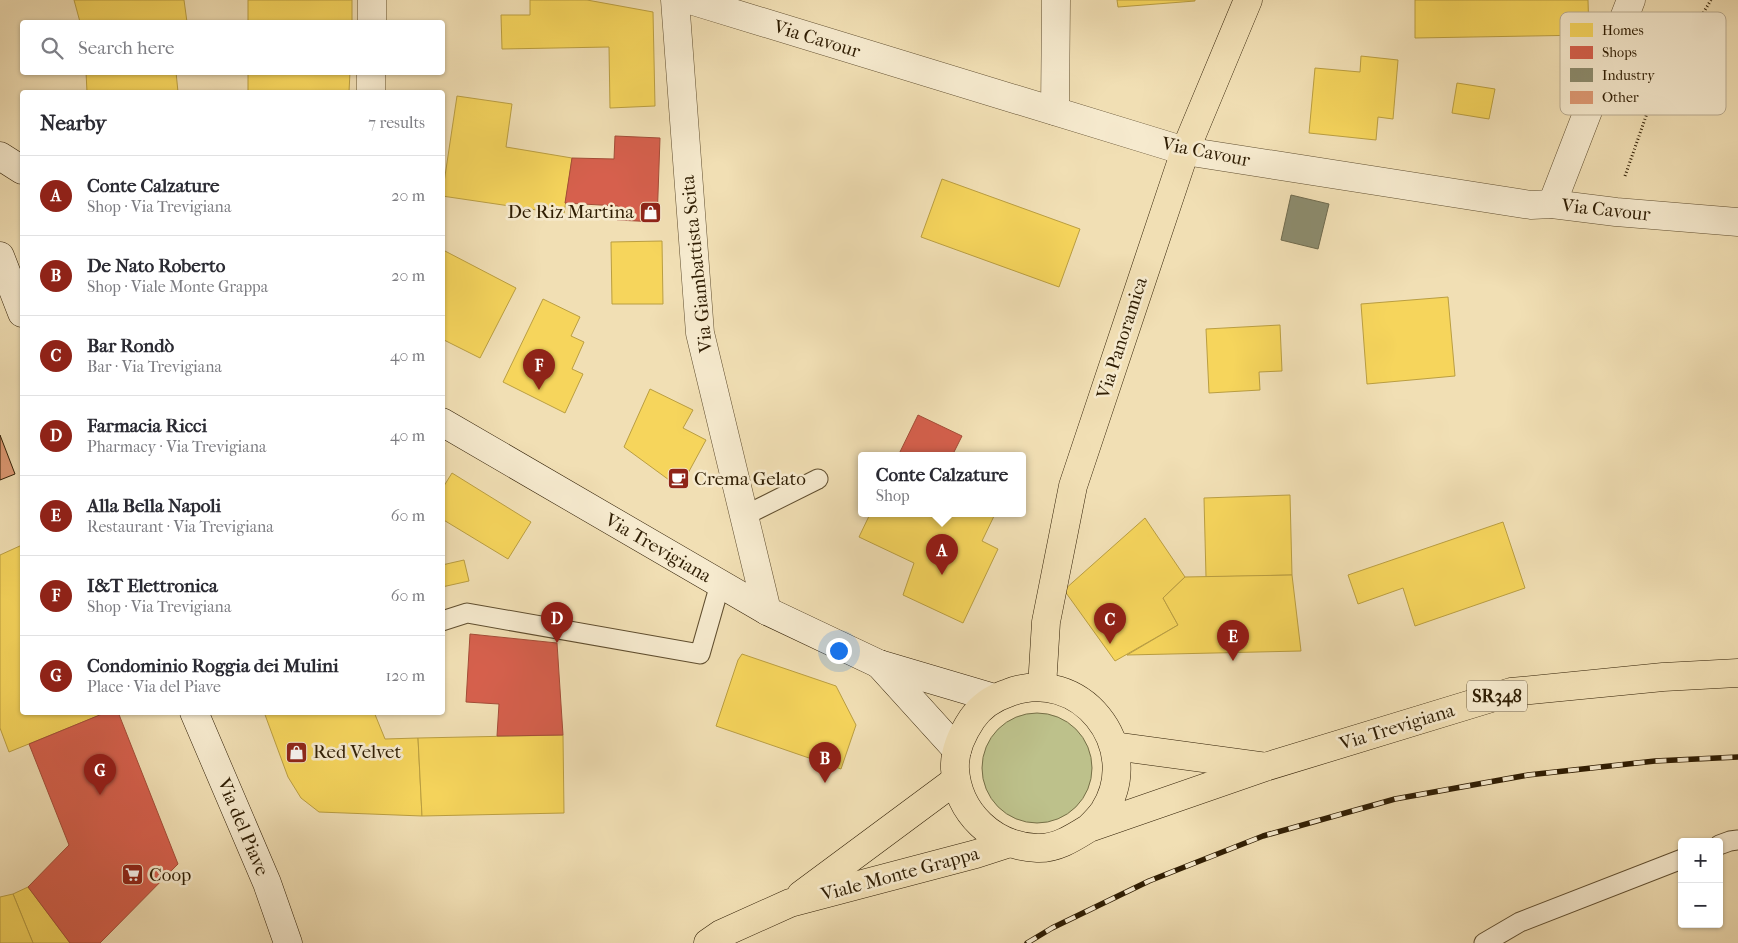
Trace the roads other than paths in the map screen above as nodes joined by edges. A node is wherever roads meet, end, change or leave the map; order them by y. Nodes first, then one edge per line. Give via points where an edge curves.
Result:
1 (372, 0) edge
2 (675, 0) edge
3 (690, 0) edge
4 (1056, 0) edge
5 (1248, 0) edge
6 (1631, 0) edge
7 (1626, 12) edge
8 (372, 20) edge
9 (371, 75) edge
10 (371, 90) edge
11 (1055, 111) junction
12 (1586, 115) edge
13 (1184, 151) junction
14 (0, 156) edge
15 (20, 169) edge
16 (1552, 204) junction
17 (1738, 222) edge
18 (0, 256) edge
19 (20, 308) edge
20 (445, 424) edge
21 (818, 479) dead end
22 (744, 516) junction
23 (720, 584) junction
24 (767, 611) junction
25 (445, 620) edge
26 (879, 664) junction
27 (1738, 672) edge
28 (1042, 687) junction
29 (994, 698) junction
30 (195, 715) edge
31 (1114, 746) junction
32 (957, 750) junction
33 (1265, 767) junction
34 (956, 780) junction
35 (1089, 828) junction
36 (1738, 840) edge
37 (1010, 843) junction
38 (1723, 844) edge
39 (1678, 861) edge
40 (790, 903) junction
41 (714, 939) edge
42 (288, 943) edge
43 (692, 943) edge
44 (1484, 943) edge

1 - 8 street
2 - 22 street, Via Giambattista Scita via 700,334
3 - 11 street, Via Cavour
4 - 11 street
5 - 13 main road, Via Panoramica
6 - 7 street
9 - 10 street
11 - 13 street, Via Cavour
12 - 16 street
13 - 16 street, Via Cavour via 1531,205
13 - 28 main road, Via Panoramica via 1073,486 1046,622
14 - 15 street
16 - 17 street, Via Cavour
18 - 19 street
20 - 23 street, Via Trevigiana
21 - 22 lane
22 - 24 street, Via Giambattista Scita
23 - 24 street, Via Trevigiana
23 - 25 lane via 700,654 467,613
24 - 26 street, Via Trevigiana
26 - 29 street, Via Trevigiana
26 - 32 street, Via Trevigiana
27 - 33 main road, Via Trevigiana / SR348 via 1511,692
28 - 29 main road, Via Trevigiana via 1017,689
28 - 31 main road, Via Trevigiana via 1066,693 1088,705 1104,724
29 - 32 main road, Via Trevigiana via 977,712 964,730
30 - 42 street, Via del Piave via 267,883
31 - 33 main road, Via Trevigiana / SR348
31 - 35 main road, Via Trevigiana via 1117,768 1113,791 1104,811
32 - 34 main road, Via Trevigiana
33 - 35 main road, Via Trevigiana / SR348
34 - 37 main road, Via Trevigiana via 974,819 990,834
34 - 40 main road, Viale Monte Grappa
35 - 37 main road, Via Trevigiana via 1065,843 1038,848
36 - 38 lane
37 - 40 main road, Viale Monte Grappa
39 - 44 lane via 1520,922
40 - 41 main road, Viale Monte Grappa
41 - 43 main road, Viale Monte Grappa

